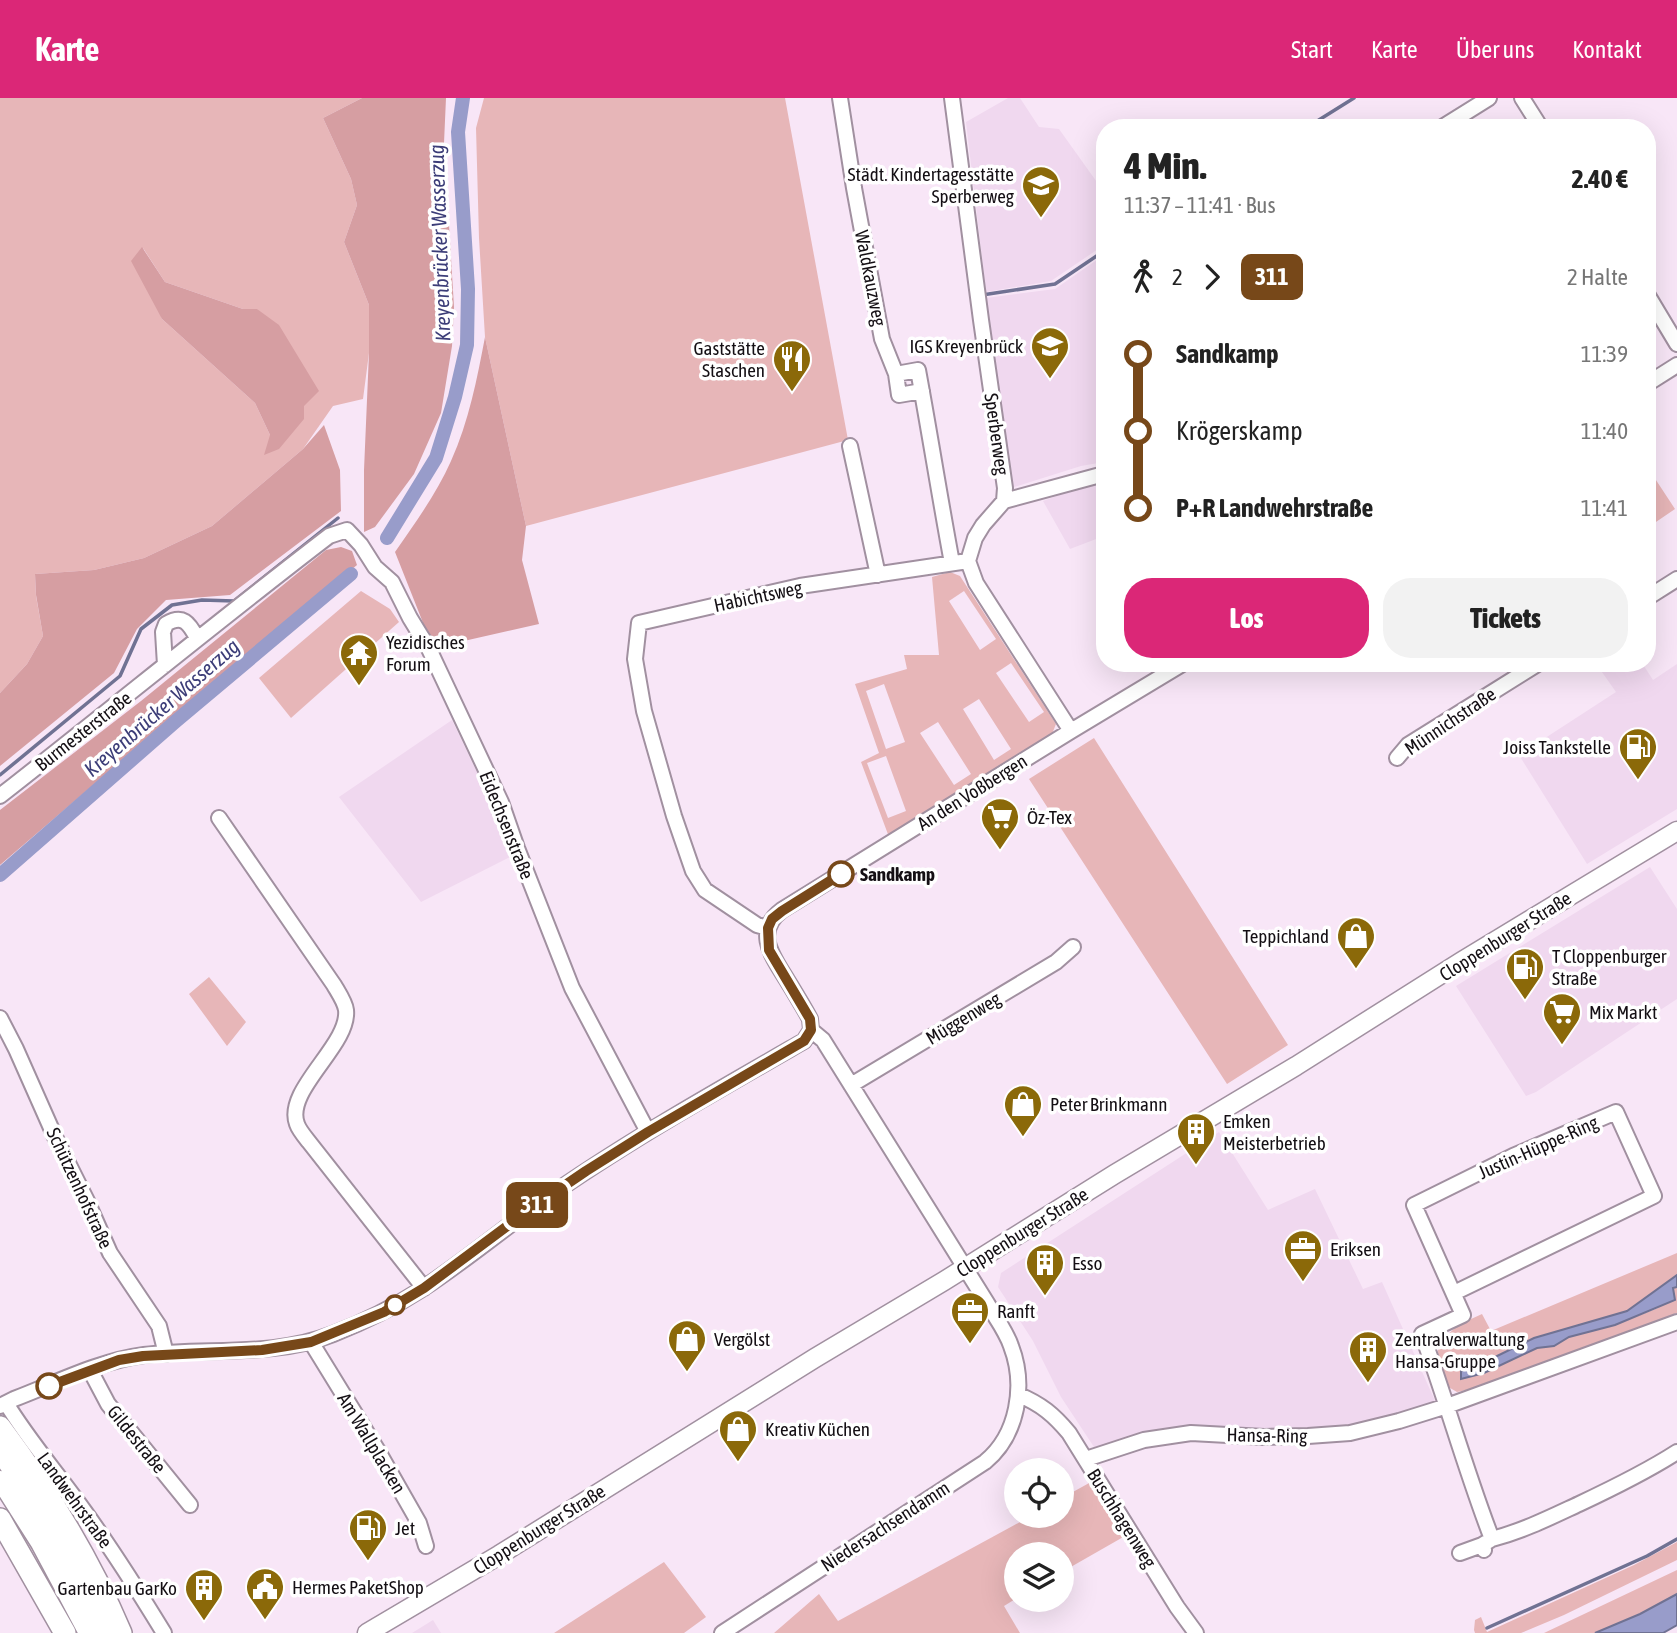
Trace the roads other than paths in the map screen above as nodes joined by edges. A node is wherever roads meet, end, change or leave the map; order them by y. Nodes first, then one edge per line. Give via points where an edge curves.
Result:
1 (840, 98) edge
2 (952, 98) edge
3 (1489, 98) edge
4 (1522, 98) edge
5 (1455, 119) edge
6 (1535, 119) edge
7 (1656, 309) edge
8 (1677, 344) edge
9 (1677, 365) edge
10 (896, 374) junction
11 (1656, 378) edge
12 (922, 391) junction
13 (849, 446) dead end
14 (1096, 476) edge
15 (1004, 501) junction
16 (347, 530) joint
17 (968, 561) junction
18 (952, 563) junction
19 (878, 575) junction
20 (1677, 579) edge
21 (1656, 592) edge
22 (197, 638) junction
23 (165, 665) junction
24 (1169, 672) edge
25 (1525, 672) edge
26 (1071, 731) junction
27 (1397, 758) dead end
28 (0, 796) edge
29 (219, 818) dead end
30 (1677, 831) edge
31 (768, 928) junction
32 (1073, 947) dead end
33 (0, 1018) edge
34 (811, 1030) junction
35 (851, 1085) junction
36 (648, 1132) junction
37 (965, 1268) junction
38 (424, 1288) junction
39 (1454, 1293) junction
40 (1677, 1322) edge
41 (311, 1342) junction
42 (166, 1353) junction
43 (90, 1370) junction
44 (1018, 1395) junction
45 (3, 1405) edge
46 (1447, 1406) junction
47 (0, 1427) edge
48 (1677, 1452) edge
49 (0, 1453) edge
50 (1086, 1459) junction
51 (0, 1480) edge
52 (190, 1505) dead end
53 (0, 1519) edge
54 (1486, 1545) junction
55 (426, 1546) dead end
56 (1460, 1553) dead end
57 (65, 1633) edge
58 (88, 1633) edge
59 (105, 1633) edge
60 (121, 1633) edge
61 (164, 1633) edge
62 (367, 1633) edge
63 (722, 1633) edge
64 (1196, 1633) edge

1 - 10 street, Waldkauzweg via 882,339
2 - 15 street, Sperberweg
3 - 5 street
4 - 6 street
7 - 8 street
9 - 11 street
10 - 12 street via 918,370
10 - 12 street, Waldkauzweg via 900,395
12 - 18 street
13 - 19 street
14 - 15 street
15 - 17 street, Sperberweg via 979,531
16 - 22 street, Burmesterstraße via 329,536
16 - 36 street, Eidechsenstraße via 392,582 429,649 501,802 572,988
17 - 18 street, Habichtsweg
17 - 26 street via 976,583
18 - 19 street, Habichtsweg
19 - 31 street, Habichtsweg via 800,586 639,623 635,659 642,700 693,871 705,890
20 - 21 street
22 - 23 street, Burmesterstraße
22 - 23 street via 182,620 166,624
23 - 28 street, Burmesterstraße
24 - 26 street, An den Voßbergen
25 - 27 street, Münnichstraße via 1408,746
26 - 31 street, An den Voßbergen via 782,911
29 - 38 street via 346,1008 341,1032 301,1093 296,1123
30 - 37 main road, Cloppenburger Straße
31 - 34 street via 769,950 810,1019
32 - 35 street, Müggenweg via 1056,962
33 - 42 street, Schützenhofstraße via 110,1253 159,1326
34 - 35 street via 823,1040
34 - 36 street via 804,1041
35 - 37 street
36 - 38 street via 554,1193
37 - 44 street via 1010,1342
37 - 62 main road, Cloppenburger Straße
38 - 41 street via 384,1312
39 - 39 street, Justin-Hüppe-Ring via 1414,1205 1616,1112 1654,1196
39 - 46 street, Justin-Hüppe-Ring via 1463,1315 1422,1334
40 - 46 street, Hansa-Ring
41 - 42 street via 262,1350
41 - 55 street, Am Wallplacken via 419,1523
42 - 43 street
43 - 45 street
43 - 52 street, Gildestraße via 108,1404
44 - 50 street, Buschhagenweg via 1052,1413
44 - 63 street, Niedersachsendamm via 1014,1417 995,1454
45 - 61 street, Landwehrstraße via 128,1573
46 - 50 street, Hansa-Ring via 1350,1433 1264,1437 1191,1433 1144,1440
46 - 54 street via 1472,1479
47 - 60 highway via 51,1499
48 - 54 street via 1625,1482
49 - 59 main road via 64,1553
50 - 64 street, Buschhagenweg
51 - 58 main road
53 - 57 highway
54 - 56 street

